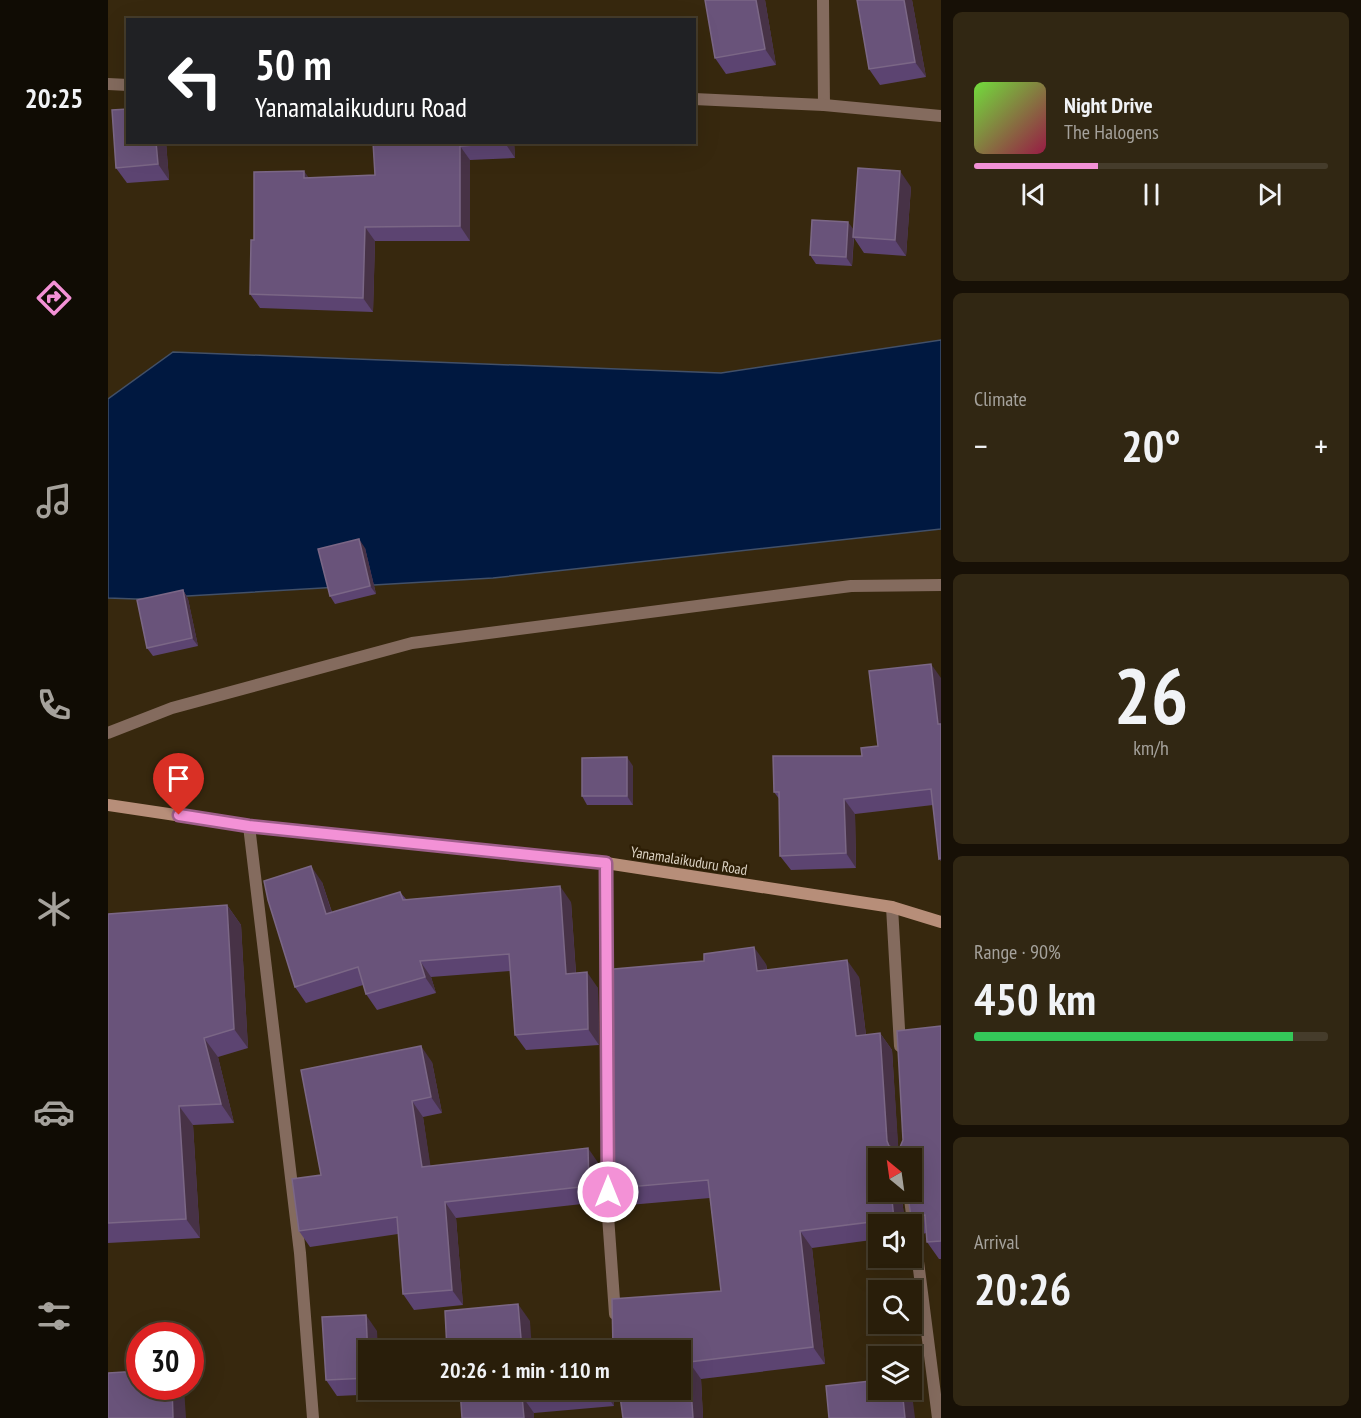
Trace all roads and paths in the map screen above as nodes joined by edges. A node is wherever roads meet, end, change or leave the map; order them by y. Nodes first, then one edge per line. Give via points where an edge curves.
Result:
1 (823, 0) edge
2 (108, 84) edge
3 (126, 85) edge
4 (696, 99) edge
5 (824, 105) junction
6 (941, 116) edge
7 (941, 585) edge
8 (108, 733) edge
9 (108, 805) edge
10 (249, 826) junction
11 (606, 863) junction
12 (892, 907) junction
13 (941, 922) edge
14 (606, 992) edge
15 (901, 1062) edge
16 (608, 1169) edge
17 (910, 1202) edge
18 (616, 1328) edge
19 (314, 1418) edge
20 (938, 1418) edge

1 - 5 street
2 - 3 street
4 - 5 street
5 - 6 street
7 - 8 street via 851,586 412,644 172,708
9 - 10 street, Yanamalaikuduru Road
10 - 11 street, Yanamalaikuduru Road
10 - 19 street via 300,1253
11 - 12 street, Yanamalaikuduru Road
11 - 14 street
12 - 13 street, Yanamalaikuduru Road
12 - 15 street
16 - 18 street
17 - 20 street

